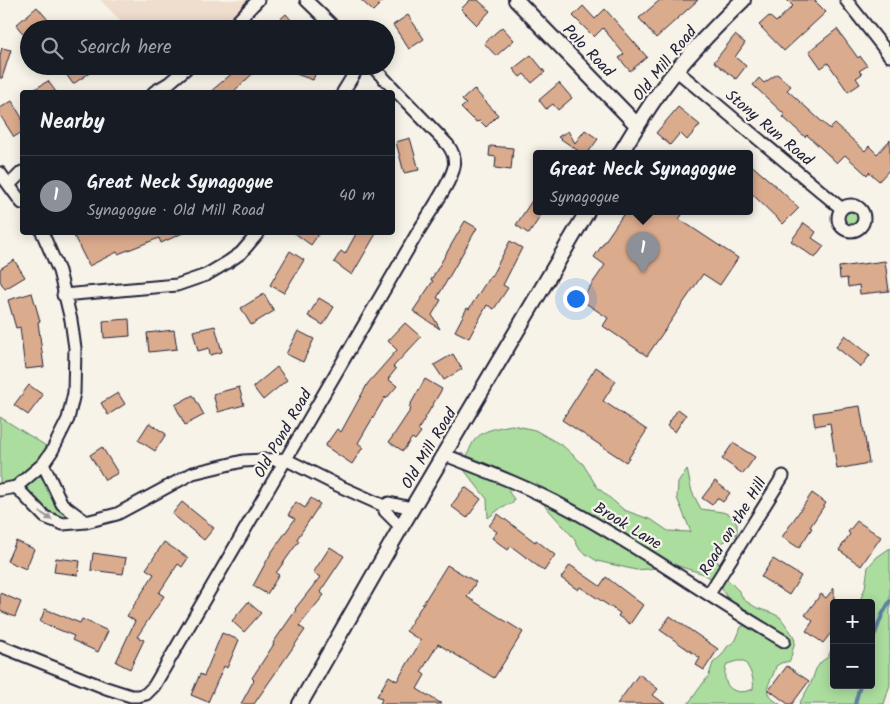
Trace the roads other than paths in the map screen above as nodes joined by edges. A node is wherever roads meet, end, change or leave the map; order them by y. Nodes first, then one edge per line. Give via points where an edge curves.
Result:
1 (258, 0) edge
2 (306, 0) edge
3 (516, 0) edge
4 (742, 0) edge
5 (846, 0) edge
6 (239, 20) edge
7 (327, 20) edge
8 (890, 56) edge
9 (677, 71) junction
10 (178, 75) edge
11 (353, 75) edge
12 (381, 75) edge
13 (157, 90) edge
14 (344, 90) edge
15 (637, 125) junction
16 (622, 150) edge
17 (0, 173) edge
18 (20, 174) edge
19 (9, 185) junction
20 (20, 200) edge
21 (842, 208) dead end
22 (585, 215) edge
23 (43, 235) edge
24 (257, 235) edge
25 (63, 294) junction
26 (445, 455) junction
27 (285, 459) junction
28 (43, 464) junction
29 (783, 476) dead end
30 (16, 487) junction
31 (0, 490) edge
32 (384, 506) junction
33 (412, 508) junction
34 (86, 522) junction
35 (400, 527) junction
36 (709, 594) junction
37 (784, 641) dead end
38 (0, 646) edge
39 (300, 704) edge

1 - 6 street
2 - 7 street
3 - 15 street, Polo Road
4 - 9 street, Old Mill Road
5 - 8 street
9 - 15 street, Old Mill Road
9 - 21 street, Stony Run Road
10 - 13 street
11 - 14 street
12 - 27 street, Old Pond Road via 448,145 453,152 454,167 450,179
15 - 16 street, Old Mill Road
17 - 19 street
18 - 19 street
19 - 20 street
22 - 26 street, Old Mill Road
23 - 25 street via 59,272
24 - 25 street via 228,262 206,275 177,285
25 - 28 street via 75,348 74,393 68,420
26 - 33 street, Old Mill Road
26 - 36 street, Brook Lane via 521,485 567,508
27 - 32 street
27 - 34 street via 243,461 194,473 117,514
27 - 38 street, Old Pond Road via 154,686 146,694 131,696 106,688
28 - 30 street
28 - 34 street via 62,504
29 - 36 street, Road on the Hill
30 - 31 street
30 -> 34 street via 45,517 63,524
32 - 33 street via 389,503
32 - 35 street
33 - 35 street, Old Mill Road
35 - 39 street, Old Mill Road
36 - 37 street, Brook Lane

